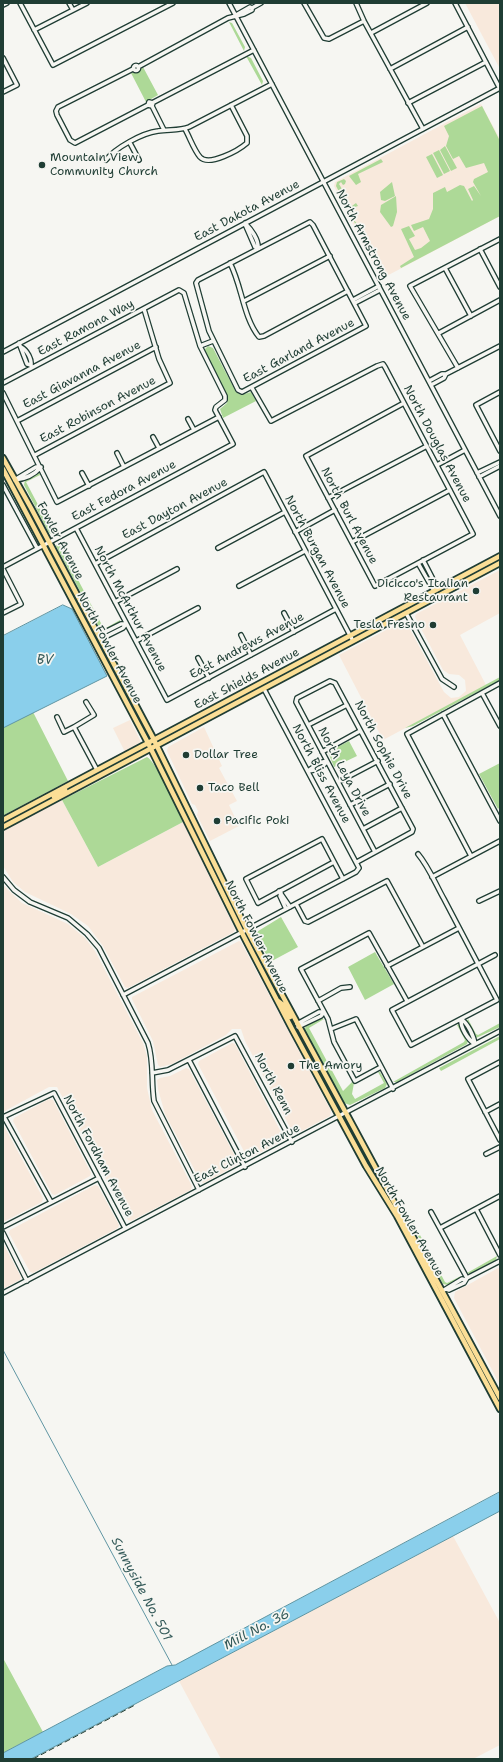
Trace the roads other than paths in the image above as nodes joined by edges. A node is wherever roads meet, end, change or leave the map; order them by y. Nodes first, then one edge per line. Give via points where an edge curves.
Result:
1 (7, 3) edge
2 (20, 3) edge
3 (69, 3) edge
4 (87, 3) edge
5 (173, 3) edge
6 (229, 3) edge
7 (261, 3) edge
8 (304, 3) edge
9 (356, 3) edge
10 (427, 3) edge
11 (455, 3) edge
12 (3, 5) edge
13 (73, 10) junction
14 (236, 16) junction
15 (364, 20) junction
16 (468, 27) junction
17 (34, 30) junction
18 (371, 33) junction
19 (254, 50) junction
20 (3, 58) edge
21 (486, 62) junction
22 (390, 69) junction
23 (272, 84) junction
24 (500, 88) edge
25 (3, 92) edge
26 (408, 103) junction
27 (151, 105) junction
28 (231, 105) junction
29 (185, 129) junction
30 (423, 129) junction
31 (164, 130) junction
32 (130, 143) junction
33 (106, 160) dead end
34 (139, 160) dead end
35 (323, 182) junction
36 (245, 223) junction
37 (500, 239) edge
38 (258, 248) junction
39 (480, 250) junction
40 (330, 256) junction
41 (230, 263) junction
42 (445, 268) junction
43 (500, 287) edge
44 (379, 288) junction
45 (348, 291) junction
46 (500, 300) edge
47 (244, 301) junction
48 (354, 301) junction
49 (144, 309) junction
50 (471, 316) junction
51 (439, 333) junction
52 (213, 340) junction
53 (20, 345) junction
54 (200, 346) junction
55 (500, 346) edge
56 (156, 347) junction
57 (3, 352) edge
58 (32, 366) junction
59 (458, 368) junction
60 (446, 374) junction
61 (429, 381) junction
62 (3, 383) edge
63 (431, 385) junction
64 (252, 388) junction
65 (500, 392) edge
66 (3, 393) edge
67 (404, 403) junction
68 (219, 417) junction
69 (188, 419) dead end
70 (17, 420) junction
71 (194, 430) junction
72 (153, 436) dead end
73 (427, 446) junction
74 (159, 448) junction
75 (465, 450) junction
76 (500, 451) edge
77 (117, 453) dead end
78 (36, 455) junction
79 (3, 458) edge
80 (500, 462) edge
81 (437, 465) junction
82 (500, 466) edge
83 (42, 467) junction
84 (124, 467) junction
85 (3, 469) edge
86 (264, 472) joint
87 (82, 473) dead end
88 (478, 475) junction
89 (15, 480) junction
90 (3, 486) edge
91 (89, 486) junction
92 (450, 490) junction
93 (328, 498) junction
94 (335, 510) junction
95 (285, 512) junction
96 (500, 516) edge
97 (76, 528) junction
98 (295, 532) junction
99 (49, 542) junction
100 (352, 542) junction
101 (43, 545) junction
102 (37, 548) junction
103 (218, 548) dead end
104 (305, 551) junction
105 (500, 556) edge
106 (423, 560) junction
107 (418, 562) junction
108 (500, 563) edge
109 (95, 564) junction
110 (3, 568) edge
111 (177, 569) dead end
112 (239, 586) dead end
113 (436, 590) junction
114 (115, 602) junction
115 (198, 608) dead end
116 (336, 610) junction
117 (78, 611) junction
118 (3, 613) edge
119 (284, 613) dead end
120 (406, 613) junction
121 (126, 624) junction
122 (294, 632) junction
123 (241, 635) dead end
124 (350, 636) junction
125 (100, 637) junction
126 (136, 641) junction
127 (353, 642) junction
128 (251, 655) junction
129 (198, 658) dead end
130 (303, 661) junction
131 (209, 678) junction
132 (500, 683) edge
133 (260, 684) junction
134 (454, 686) dead end
135 (264, 689) junction
136 (482, 692) junction
137 (167, 700) joint
138 (296, 700) joint
139 (86, 702) dead end
140 (347, 705) junction
141 (220, 712) junction
142 (443, 714) junction
143 (57, 717) dead end
144 (308, 725) junction
145 (500, 726) edge
146 (74, 728) junction
147 (360, 731) junction
148 (154, 740) junction
149 (148, 743) junction
150 (157, 746) junction
151 (152, 749) junction
152 (322, 752) junction
153 (327, 761) junction
154 (378, 761) junction
155 (97, 770) junction
156 (308, 771) junction
157 (338, 782) junction
158 (390, 784) junction
159 (64, 788) junction
160 (350, 805) junction
161 (402, 808) junction
162 (28, 815) junction
163 (3, 820) edge
164 (500, 821) edge
165 (3, 828) edge
166 (363, 829) junction
167 (196, 839) junction
168 (500, 841) edge
169 (376, 852) junction
170 (418, 854) dead end
171 (471, 856) junction
172 (334, 862) junction
173 (357, 862) junction
174 (3, 877) edge
175 (432, 877) junction
176 (343, 879) junction
177 (223, 880) junction
178 (500, 891) edge
179 (280, 892) junction
180 (479, 901) dead end
181 (296, 904) junction
182 (288, 908) junction
183 (459, 928) junction
184 (247, 930) junction
185 (242, 933) junction
186 (423, 947) junction
187 (496, 955) dead end
188 (478, 964) junction
189 (387, 966) junction
190 (350, 987) dead end
191 (123, 996) junction
192 (278, 1001) junction
193 (318, 1001) junction
194 (408, 1001) junction
195 (324, 1012) junction
196 (461, 1019) junction
197 (298, 1025) junction
198 (331, 1029) junction
199 (500, 1031) edge
200 (475, 1044) junction
201 (189, 1060) junction
202 (500, 1062) edge
203 (381, 1067) junction
204 (152, 1073) junction
205 (393, 1089) junction
206 (500, 1104) edge
207 (485, 1112) junction
208 (345, 1113) junction
209 (339, 1116) junction
210 (4, 1117) edge
211 (500, 1140) edge
212 (292, 1142) junction
213 (500, 1147) edge
214 (486, 1154) dead end
215 (245, 1166) junction
216 (99, 1178) junction
217 (199, 1190) junction
218 (500, 1196) edge
219 (51, 1202) junction
220 (476, 1209) junction
221 (431, 1212) dead end
222 (3, 1227) edge
223 (125, 1228) junction
224 (440, 1228) junction
225 (3, 1234) edge
226 (500, 1255) edge
227 (500, 1261) edge
228 (466, 1279) junction
229 (27, 1281) junction
230 (445, 1290) junction
231 (3, 1293) edge
232 (438, 1293) junction
233 (471, 1355) junction
234 (494, 1386) junction
235 (500, 1398) edge
236 (500, 1409) edge

1 - 12 street
2 - 17 street
3 - 13 street
4 - 13 street
5 - 17 street via 53,65
6 - 14 street, North Armstrong Avenue
7 - 14 street
8 - 15 street via 324,38 329,39
9 - 15 street
10 - 18 street
11 - 16 street
13 - 17 street
14 - 19 street, North Armstrong Avenue
14 - 27 street via 56,111 73,143
15 - 18 street
16 - 21 street
16 - 22 street
18 - 22 street
19 - 23 street, North Armstrong Avenue
19 - 27 street
20 - 25 street via 17,84
21 - 24 street
21 - 26 street
22 - 26 street
23 - 28 street
23 - 35 street, North Armstrong Avenue
24 - 30 street, East Dakota Avenue
26 - 30 street
27 - 31 street
28 - 29 street
28 - 29 street via 247,136 247,143 243,147 219,159 206,161 200,157
29 - 31 street
30 - 35 street, East Dakota Avenue
31 - 32 street via 150,132
32 - 33 street via 115,151
32 - 34 street
35 - 36 street, East Dakota Avenue
35 - 44 street, North Armstrong Avenue
36 - 38 street via 246,230
36 - 53 street, East Dakota Avenue
37 - 39 street
38 - 40 street via 310,222
38 - 41 street
39 - 42 street
39 - 43 street
40 - 45 street
40 - 47 street
41 - 47 street
41 - 52 street via 198,280 196,284
42 - 50 street
42 - 51 street via 410,286 434,330
44 - 48 street
44 - 61 street, North Armstrong Avenue
45 - 47 street via 259,337 250,321
45 - 48 street
46 - 50 street
48 - 64 street, East Garland Avenue via 366,326
49 - 54 street, East Ramona Way via 179,290 184,293
49 - 56 street
49 - 58 street, East Ramona Way
50 - 51 street
51 - 59 street
52 - 54 street
52 - 64 street, East Garland Avenue via 238,390 242,392
53 - 57 street, East Dakota Avenue
53 - 58 street via 27,364
54 - 68 street via 225,396 223,402 216,407
55 - 59 street
56 - 70 street, East Giavanna Avenue
56 - 78 street, East Robinson Avenue via 170,383
58 - 62 street, East Ramona Way
59 - 60 street
60 - 61 street
60 - 63 street via 444,378
61 - 63 street, North Armstrong Avenue
63 - 75 street, North Armstrong Avenue
64 - 67 street, North Douglas Avenue via 271,421 383,364
65 - 76 street via 476,405
66 - 70 street
67 - 73 street, North Douglas Avenue
67 - 93 street, North Burl Avenue via 306,456
68 - 71 street
68 - 97 street, East Fedora Avenue via 233,444
69 - 71 street
70 - 78 street
71 - 74 street
72 - 74 street
73 - 81 street, North Douglas Avenue
73 - 93 street
74 - 84 street
75 - 81 street
75 - 88 street, North Armstrong Avenue
77 - 84 street
78 - 83 street
79 - 89 main road, Fowler Avenue
80 - 88 street
81 - 92 street, North Douglas Avenue
82 - 88 street
83 - 89 street via 36,467
83 - 91 street via 48,486 58,502
84 - 91 street
85 - 101 main road, North Fowler Avenue
86 - 95 street, North Burgan Avenue
86 - 109 street, East Dayton Avenue
87 - 91 street
88 - 96 street, North Armstrong Avenue
89 - 99 main road, Fowler Avenue
90 - 102 street
92 - 100 street
92 - 106 street, North Douglas Avenue via 473,534
93 - 94 street, North Burl Avenue
94 - 98 street
94 - 100 street, North Burl Avenue
95 - 98 street, North Burgan Avenue
95 - 103 street
97 - 99 street, East Fedora Avenue
97 - 109 street, North McArthur Avenue
98 - 104 street, North Burgan Avenue
99 - 101 street, East Fedora Avenue
99 - 125 main road, Fowler Avenue
100 - 107 street, North Burl Avenue via 375,586
101 - 102 street, East Fedora Avenue
101 - 117 main road, North Fowler Avenue
102 - 110 street, East Fedora Avenue
104 - 112 street
104 - 116 street, North Burgan Avenue
105 - 113 main road, East Shields Avenue
106 - 107 street
106 - 113 street
107 - 113 street
108 - 120 main road, East Shields Avenue
109 - 114 street, North McArthur Avenue
110 - 118 street via 21,604
111 - 114 street
113 - 124 main road, East Shields Avenue
114 - 121 street, North McArthur Avenue
115 - 126 street
116 - 122 street, East Andrews Avenue
116 - 124 street, North Burgan Avenue
117 - 125 main road via 82,613 95,636
117 - 149 main road, North Fowler Avenue
119 - 122 street
120 - 127 main road, East Shields Avenue
120 - 134 street via 442,679
121 - 125 street via 123,628
121 - 126 street, North McArthur Avenue
122 - 128 street, East Andrews Avenue
123 - 128 street
124 - 127 street, North Burgan Avenue
124 - 130 main road, East Shields Avenue
125 - 148 main road, Fowler Avenue
126 - 137 street, North McArthur Avenue
127 - 135 main road, East Shields Avenue
128 - 131 street, East Andrews Avenue
129 - 131 street
130 - 133 main road, East Shields Avenue
130 - 135 main road via 264,685
131 - 137 street, East Andrews Avenue
132 - 136 street
133 - 141 main road via 248,694 223,707
133 - 148 main road, East Shields Avenue
135 - 141 main road, East Shields Avenue
135 - 156 street, North Bliss Avenue
136 - 142 street
136 - 145 street
138 - 140 street, North Sophie Drive via 333,681
138 - 144 street, North Leya Drive
139 - 146 street via 94,715
140 - 144 street
140 - 147 street, North Sophie Drive
141 - 150 main road, East Shields Avenue
142 - 164 street
142 - 171 street via 407,734
143 - 146 street via 64,732
144 - 152 street, North Leya Drive
146 - 155 street
147 - 152 street
147 - 154 street, North Sophie Drive
148 - 149 main road, East Shields Avenue
148 - 150 main road, North Fowler Avenue
149 - 151 main road, North Fowler Avenue
149 - 155 main road, East Shields Avenue
150 - 151 main road, East Shields Avenue
150 - 177 main road, North Fowler Avenue
151 - 162 main road, East Shields Avenue
151 - 167 main road, North Fowler Avenue
152 - 153 street, North Leya Drive
153 - 156 street
153 - 157 street, North Leya Drive
154 - 157 street
154 - 158 street, North Sophie Drive
155 - 159 main road, East Shields Avenue
156 - 173 street, North Bliss Avenue
157 - 160 street, North Leya Drive
158 - 160 street
158 - 161 street, North Sophie Drive
159 - 162 main road via 65,791 37,806
159 - 163 main road, East Shields Avenue
160 - 166 street, North Leya Drive
161 - 166 street
161 - 169 street, North Sophie Drive via 412,832
162 - 165 main road, East Shields Avenue
166 - 169 street, North Leya Drive
167 - 177 main road via 206,852 217,877
167 - 185 main road, North Fowler Avenue
168 - 171 street
169 - 173 street
170 - 175 street
171 - 175 street
172 - 176 street
172 - 179 street
172 - 179 street via 322,839 246,879 258,903
173 - 176 street, North Bliss Avenue via 359,868 356,872
174 - 191 street via 14,890 30,902 68,918 87,934 99,948
175 - 183 street
176 - 181 street
177 - 184 main road, North Fowler Avenue
178 - 180 street
179 - 182 street
181 - 182 street
181 - 186 street via 306,922 387,881
182 - 184 street
183 - 186 street
183 - 188 street
184 - 185 street
184 - 197 main road, North Fowler Avenue
185 - 191 street
185 - 192 main road, North Fowler Avenue
186 - 189 street
187 - 188 street
188 - 194 street
188 - 196 street via 497,1000
189 - 193 street via 369,933 301,969
189 - 194 street
190 - 193 street via 341,988
191 - 204 street via 148,1043
192 - 197 main road via 294,1025
192 - 209 main road, North Fowler Avenue
193 - 195 street
194 - 196 street via 392,1010 411,1045
195 - 197 street via 321,1016
195 - 198 street
196 - 200 street via 471,1042
197 - 208 main road, North Fowler Avenue
198 - 203 street via 356,1019
198 - 203 street via 334,1042 355,1081
199 - 200 street, East Clinton Avenue
200 - 205 street, East Clinton Avenue
201 - 204 street via 168,1070
201 - 212 street, North Renn via 235,1036
201 - 215 street
202 - 207 street via 468,1079
203 - 205 street
204 - 217 street via 154,1101
205 - 208 street, East Clinton Avenue
206 - 207 street
207 - 211 street
208 - 209 street, East Clinton Avenue
208 - 230 main road, North Fowler Avenue
209 - 212 street, East Clinton Avenue
209 - 232 main road, North Fowler Avenue
210 - 216 street, North Fordham Avenue via 54,1093
210 - 219 street
212 - 215 street, East Clinton Avenue
213 - 214 street
215 - 217 street, East Clinton Avenue
216 - 219 street
216 - 223 street, North Fordham Avenue
217 - 223 street, East Clinton Avenue
218 - 220 street
219 - 222 street
220 - 224 street
220 - 226 street
221 - 224 street
223 - 229 street, East Clinton Avenue
224 - 228 street
225 - 229 street
227 - 228 street
228 - 230 street via 464,1283
229 - 231 street, East Clinton Avenue
230 - 232 street
230 - 234 main road, North Fowler Avenue
232 - 233 main road, North Fowler Avenue
233 - 234 main road via 491,1386
233 - 236 main road, North Fowler Avenue
234 - 235 main road, North Fowler Avenue

